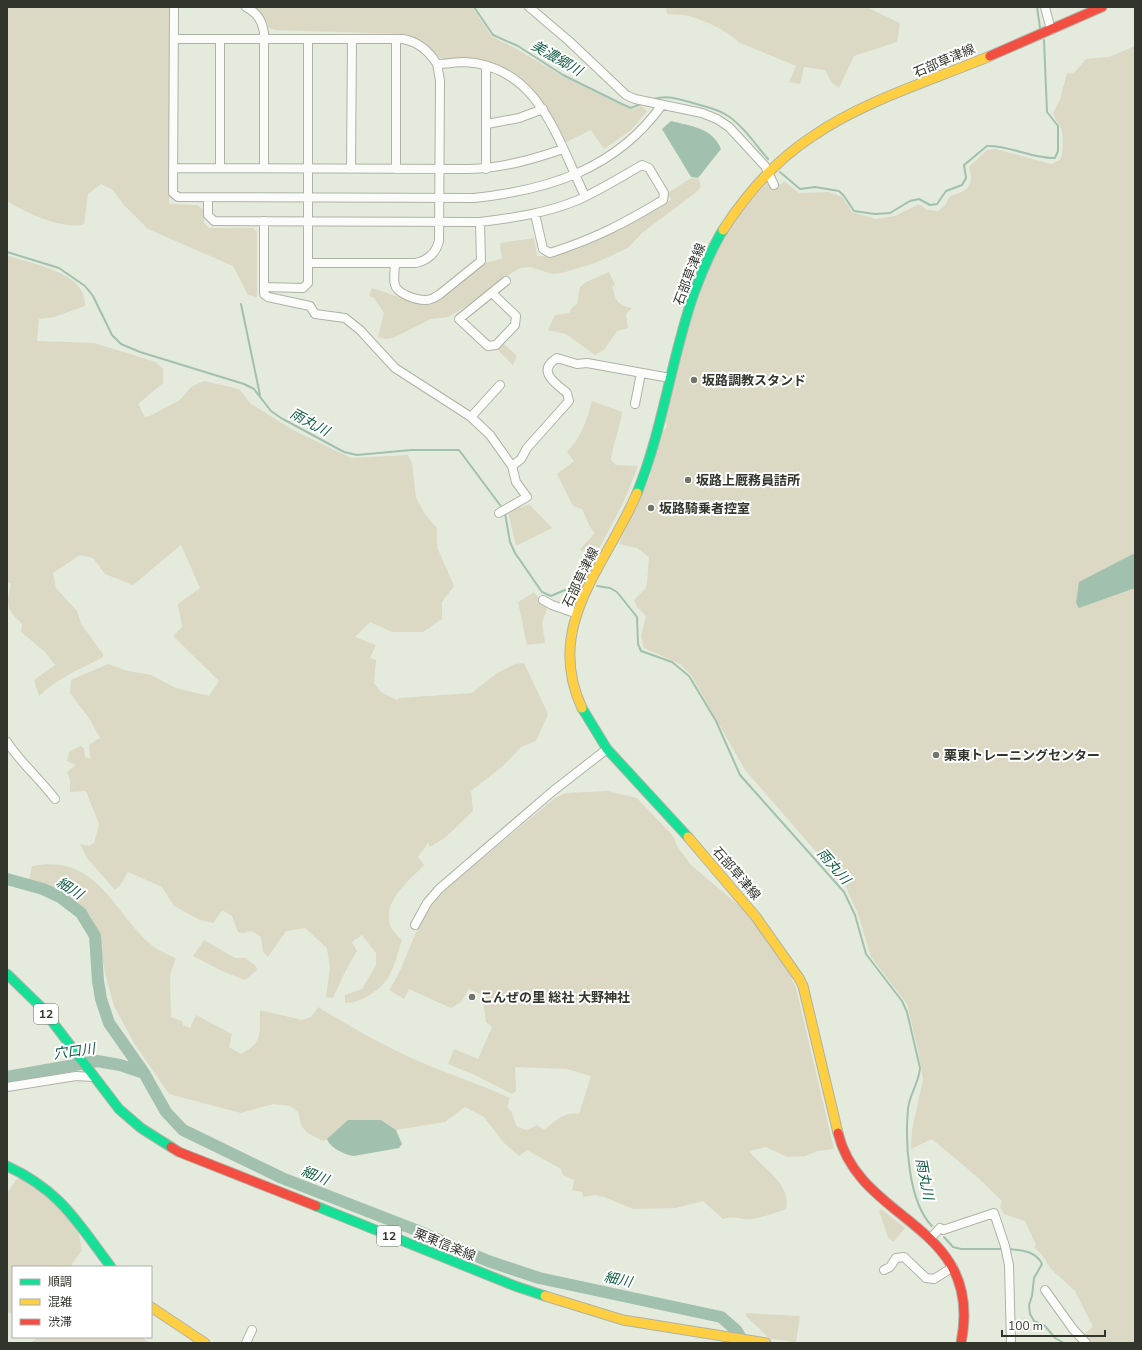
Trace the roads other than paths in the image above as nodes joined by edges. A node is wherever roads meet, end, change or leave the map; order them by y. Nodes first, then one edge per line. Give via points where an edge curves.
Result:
1 (174, 7) edge
2 (246, 7) edge
3 (529, 7) edge
4 (1046, 7) edge
5 (1102, 7) edge
6 (1051, 30) junction
7 (174, 39) junction
8 (220, 39) junction
9 (264, 39) junction
10 (308, 39) junction
11 (352, 39) junction
12 (396, 39) junction
13 (437, 64) junction
14 (486, 67) junction
15 (662, 105) junction
16 (543, 109) junction
17 (487, 124) junction
18 (563, 149) junction
19 (173, 168) junction
20 (220, 168) junction
21 (264, 168) junction
22 (308, 169) junction
23 (352, 169) junction
24 (396, 169) junction
25 (439, 169) junction
26 (486, 169) junction
27 (769, 171) junction
28 (574, 175) junction
29 (774, 185) dead end
30 (584, 196) junction
31 (208, 198) junction
32 (308, 198) junction
33 (439, 198) junction
34 (534, 214) junction
35 (308, 221) junction
36 (264, 222) junction
37 (439, 222) junction
38 (480, 222) junction
39 (308, 263) junction
40 (395, 263) junction
41 (506, 281) dead end
42 (264, 287) junction
43 (492, 294) junction
44 (641, 373) junction
45 (670, 378) junction
46 (500, 385) dead end
47 (635, 404) dead end
48 (472, 417) junction
49 (512, 466) junction
50 (503, 512) dead end
51 (543, 600) dead end
52 (575, 613) junction
53 (7, 742) edge
54 (607, 749) junction
55 (55, 799) dead end
56 (414, 925) dead end
57 (7, 974) edge
58 (91, 1074) junction
59 (7, 1087) edge
60 (7, 1166) edge
61 (930, 1239) junction
62 (110, 1266) edge
63 (953, 1267) junction
64 (884, 1270) dead end
65 (1045, 1290) dead end
66 (152, 1308) edge
67 (252, 1330) dead end
68 (715, 1338) edge
69 (762, 1342) edge
70 (205, 1343) edge
71 (246, 1343) edge
72 (961, 1343) edge
73 (1011, 1343) edge
74 (1086, 1343) edge

1 - 7 street
2 - 9 street via 253,11 263,25
3 - 15 street via 626,95
4 - 6 street via 1046,17
5 - 6 main road, 石部草津線
6 - 27 main road, 石部草津線 via 826,127
7 - 8 street
7 - 19 street
8 - 9 street
8 - 20 street
9 - 10 street
9 - 21 street
10 - 11 street
10 - 22 street
11 - 12 street
11 - 23 street
12 - 13 street via 411,41 425,48
12 - 24 street
13 - 14 street via 464,62
13 - 25 street via 440,80
14 - 16 street via 518,82
14 - 17 street
15 - 27 street via 717,119 729,127
15 - 28 street via 650,123 630,140
16 - 17 street via 519,118
16 - 18 street
17 - 26 street
18 - 26 street
18 - 28 street
19 - 20 street
19 - 31 street via 173,192 178,197
20 - 21 street
21 - 22 street
22 - 23 street
22 - 32 street
23 - 24 street
24 - 25 street
25 - 26 street
25 - 33 street
27 - 29 street
27 - 45 main road, 石部草津線 via 727,221 706,259 691,301
28 - 30 street
28 - 33 street via 549,185 511,194
30 - 34 street
30 - 34 street via 642,165 649,168 664,193 663,200 621,225 584,242 550,253 543,249
31 - 32 street
31 - 36 street via 208,215 214,221
32 - 33 street
32 - 35 street
33 - 37 street
34 - 38 street
35 - 36 street
35 - 37 street
35 - 39 street
36 - 42 street
37 - 38 street
37 - 40 street via 437,248 429,258 416,263
38 - 40 street via 481,261 432,298 418,299 399,291 395,286
39 - 40 street
39 - 42 street via 308,282 302,288
41 - 43 street
42 - 48 street via 264,294 268,298 310,306 314,314 345,318 360,330 395,368
43 - 43 street via 459,319 488,346 496,345 515,325 516,316
44 - 45 street
44 - 47 street
44 - 49 street via 587,363 577,364 557,358 550,362 549,378 567,392 569,401
45 - 52 main road, 石部草津線 via 642,477 626,515
46 - 48 street
48 - 49 street via 490,435
49 - 50 street via 516,482 527,497
51 - 52 street
52 - 54 main road, 石部草津線 via 569,645 572,682 582,710
53 - 55 street via 17,758 42,782
54 - 56 street via 553,791 439,889
54 - 61 main road, 石部草津線 via 722,873 747,903 790,964 803,986 829,1102 840,1141 849,1159 864,1181
57 - 58 main road, 栗東信楽線 / 12 via 41,1007
58 - 59 street
58 - 68 main road, 栗東信楽線 / 12 via 119,1108 141,1128 204,1164 515,1286 623,1320
60 - 62 main road via 25,1173 57,1198 81,1224
61 - 63 main road, 石部草津線
61 - 73 street via 940,1228 943,1230 994,1213 1006,1249
63 - 64 street via 934,1279 926,1278 904,1257 896,1258 890,1267
63 - 72 main road, 石部草津線 via 961,1284 964,1301 965,1323
65 - 74 street
66 - 70 main road
67 - 71 street
68 - 69 main road, 栗東信楽線 / 12

